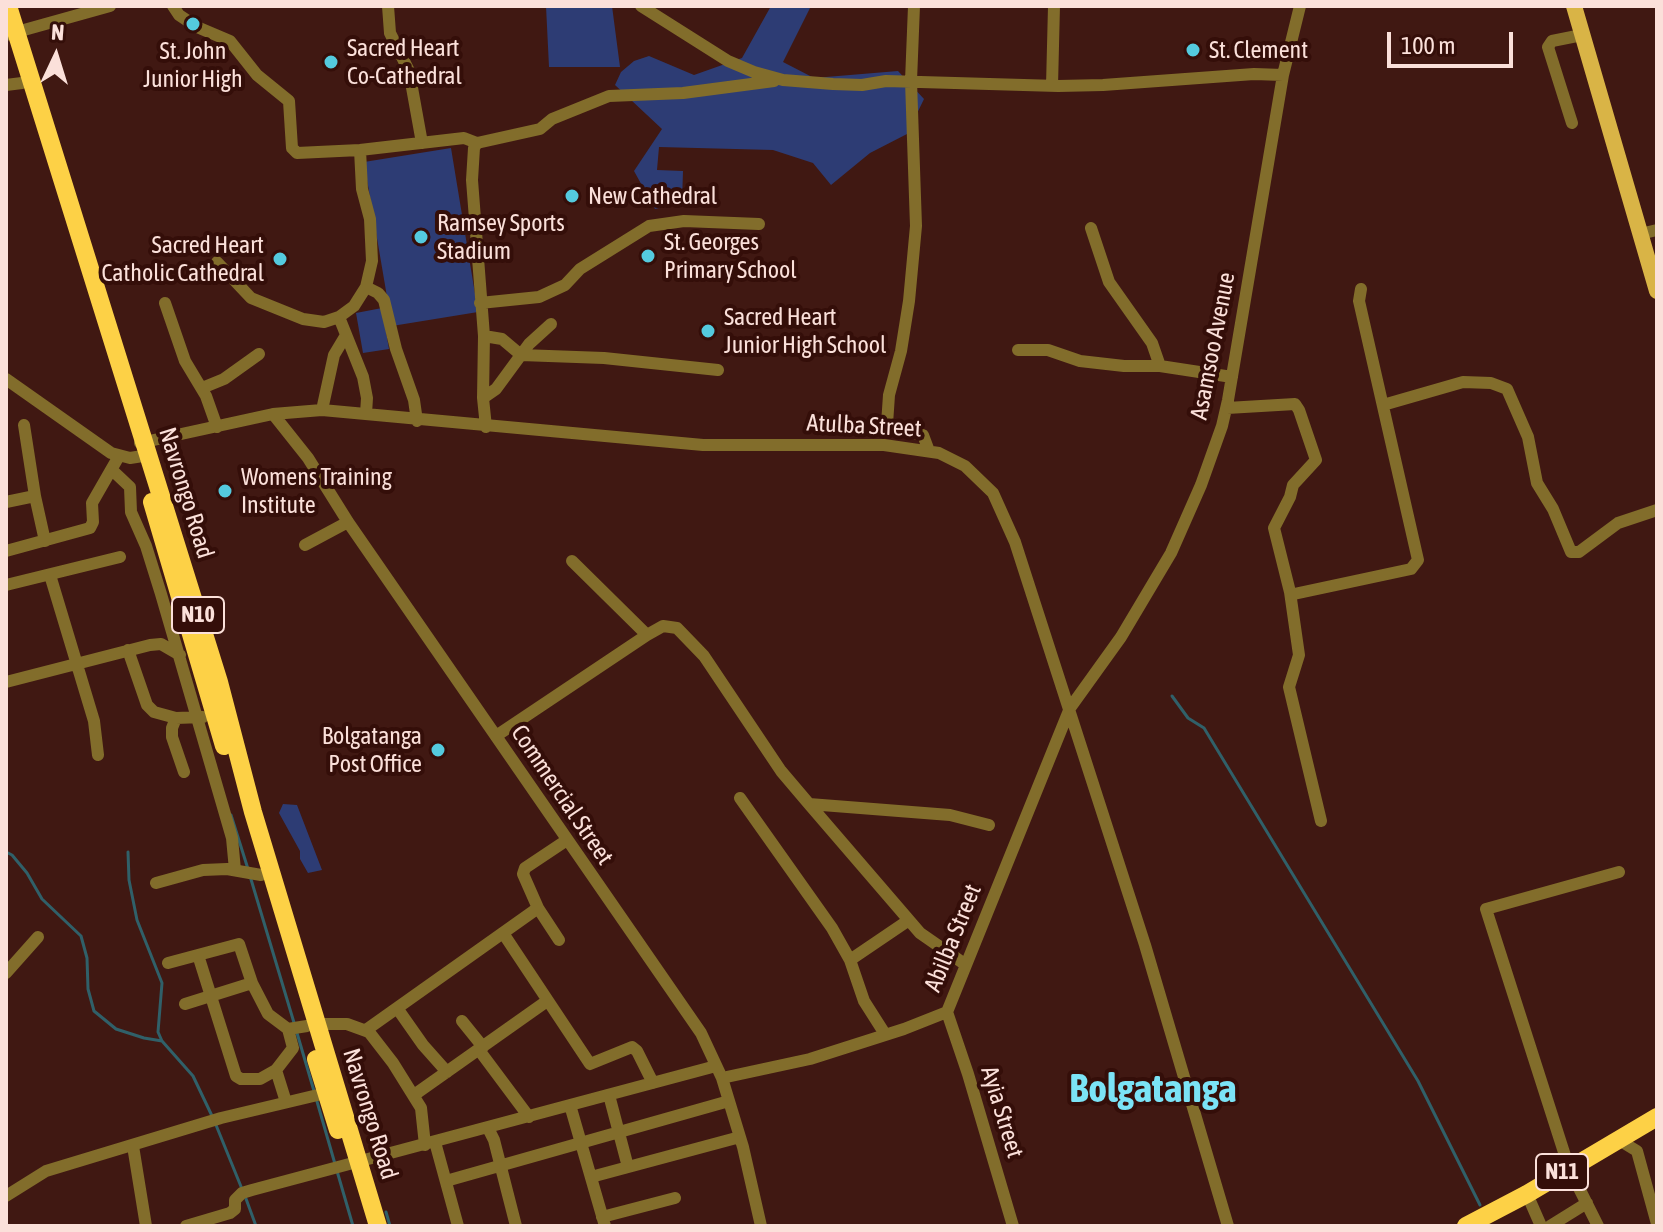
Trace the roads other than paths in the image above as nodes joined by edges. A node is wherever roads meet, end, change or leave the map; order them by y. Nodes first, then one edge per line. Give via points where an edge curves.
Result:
1 (8, 6) edge
2 (110, 6) edge
3 (173, 6) edge
4 (388, 6) edge
5 (641, 6) edge
6 (914, 6) edge
7 (1054, 6) edge
8 (1300, 6) edge
9 (1574, 6) edge
10 (79, 10) edge
11 (8, 34) edge
12 (1582, 35) junction
13 (1283, 75) junction
14 (783, 80) junction
15 (911, 81) junction
16 (14, 84) edge
17 (1052, 86) junction
18 (1572, 123) dead end
19 (422, 143) junction
20 (477, 143) junction
21 (360, 150) junction
22 (759, 224) dead end
23 (1091, 228) dead end
24 (1649, 232) edge
25 (217, 262) dead end
26 (366, 287) junction
27 (1361, 289) dead end
28 (1657, 291) edge
29 (165, 303) dead end
30 (480, 303) junction
31 (339, 317) junction
32 (551, 324) dead end
33 (346, 335) junction
34 (484, 336) junction
35 (1018, 350) dead end
36 (259, 354) dead end
37 (521, 355) junction
38 (1160, 366) junction
39 (718, 370) dead end
40 (1232, 377) junction
41 (6, 379) edge
42 (202, 388) junction
43 (483, 398) junction
44 (1383, 405) junction
45 (1227, 408) junction
46 (322, 410) junction
47 (273, 414) junction
48 (366, 414) junction
49 (417, 421) junction
50 (24, 425) dead end
51 (217, 427) junction
52 (486, 427) junction
53 (143, 449) junction
54 (929, 451) junction
55 (119, 456) junction
56 (112, 470) junction
57 (35, 496) junction
58 (6, 502) edge
59 (1657, 510) edge
60 (348, 522) junction
61 (45, 541) junction
62 (305, 545) dead end
63 (6, 551) edge
64 (120, 557) dead end
65 (572, 561) dead end
66 (50, 575) junction
67 (6, 585) edge
68 (1290, 592) junction
69 (647, 635) junction
70 (128, 650) junction
71 (187, 654) junction
72 (75, 665) junction
73 (6, 682) edge
74 (1070, 708) junction
75 (205, 717) junction
76 (176, 718) junction
77 (496, 736) junction
78 (98, 755) dead end
79 (184, 772) dead end
80 (740, 798) dead end
81 (809, 804) junction
82 (1321, 821) dead end
83 (989, 825) dead end
84 (567, 840) junction
85 (235, 870) junction
86 (1619, 872) dead end
87 (261, 875) junction
88 (156, 883) dead end
89 (538, 908) junction
90 (909, 920) junction
91 (503, 933) junction
92 (38, 937) dead end
93 (559, 940) dead end
94 (198, 955) junction
95 (850, 960) junction
96 (168, 963) dead end
97 (966, 965) junction
98 (6, 973) edge
99 (252, 983) junction
100 (211, 996) junction
101 (547, 1001) junction
102 (185, 1004) dead end
103 (397, 1008) junction
104 (947, 1012) junction
105 (462, 1021) dead end
106 (304, 1026) junction
107 (366, 1030) junction
108 (885, 1034) junction
109 (481, 1048) junction
110 (276, 1070) junction
111 (447, 1072) junction
112 (719, 1072) junction
113 (653, 1083) junction
114 (326, 1093) junction
115 (414, 1095) junction
116 (609, 1095) junction
117 (729, 1101) junction
118 (286, 1102) junction
119 (570, 1105) junction
120 (529, 1117) junction
121 (1657, 1117) edge
122 (488, 1128) junction
123 (619, 1132) junction
124 (740, 1137) junction
125 (1619, 1140) junction
126 (581, 1143) junction
127 (430, 1144) junction
128 (133, 1146) junction
129 (354, 1163) junction
130 (500, 1166) junction
131 (628, 1167) junction
132 (1569, 1168) junction
133 (591, 1177) junction
134 (446, 1181) junction
135 (1527, 1194) junction
136 (6, 1196) edge
137 (675, 1198) dead end
138 (1587, 1203) junction
139 (221, 1221) edge
140 (603, 1222) edge
141 (1657, 1224) edge
142 (146, 1226) edge
143 (186, 1226) edge
144 (368, 1226) edge
145 (378, 1226) edge
146 (458, 1226) edge
147 (516, 1226) edge
148 (761, 1226) edge
149 (1013, 1226) edge
150 (1228, 1226) edge
151 (1466, 1226) edge
152 (1541, 1226) edge
153 (1550, 1226) edge
154 (1598, 1226) edge

1 - 11 highway, Navrongo Road / N10
2 - 10 street
3 - 21 street via 197,27 230,41 257,75 289,101 292,148 297,153
4 - 19 street via 390,33 409,71
5 - 14 street via 728,61
6 - 15 street
7 - 17 street
8 - 13 street, Asamsoo Avenue
9 - 12 main road
10 - 11 street
11 - 16 highway, Navrongo Road / N10
11 - 53 highway, Navrongo Road / N10
12 - 18 street via 1552,41 1548,47
12 - 24 main road
13 - 17 street
13 - 40 street, Asamsoo Avenue
14 - 15 street via 862,85
14 - 20 street via 609,96 540,129
15 - 17 street
15 - 54 street via 916,226 887,424 918,431
16 - 53 highway, Navrongo Road / N10
19 - 20 street via 464,138
19 - 21 street
20 - 30 street via 472,180
21 - 26 street via 372,261
22 - 30 street via 684,221 649,226 580,269 565,285 539,297
23 - 38 street via 1109,282 1152,343
24 - 28 main road
25 - 31 street via 251,298 282,313 324,322
26 - 31 street
26 - 49 street via 384,300
27 - 44 street via 1359,301
29 - 42 street via 185,361
30 - 34 street
31 - 33 street
32 - 37 street
33 - 46 street via 334,355
33 - 48 street via 363,377
34 - 37 street via 502,339
34 - 43 street
35 - 38 street
36 - 42 street
37 - 39 street
37 - 43 street via 507,378
38 - 40 street
40 - 45 street, Asamsoo Avenue
41 - 55 street
42 - 51 street
43 - 52 street
44 - 59 street via 1463,382 1507,389 1528,437 1537,483 1571,552 1579,552 1618,523
44 - 68 street via 1416,564
45 - 68 street via 1291,404 1299,410 1316,460 1294,484 1274,526
45 - 74 street, Asamsoo Avenue via 1171,553
46 - 47 street, Atulba Street
46 - 48 street, Atulba Street
47 - 51 street, Atulba Street
47 - 60 street, Commercial Street
48 - 49 street, Atulba Street
49 - 52 street, Atulba Street
50 - 57 street
51 - 53 street, Atulba Street
52 - 54 street, Atulba Street via 703,445 827,443
53 - 55 street, Atulba Street
53 - 71 highway, Navrongo Road / N10
53 - 106 highway, Navrongo Road / N10 via 219,682
54 - 74 street, Atulba Street via 965,466 993,493 1015,542
55 - 56 street
56 - 61 street via 92,503 90,528
56 - 71 street via 130,487 131,512
57 - 58 street
57 - 61 street
60 - 62 street
60 - 77 street, Commercial Street
61 - 63 street
64 - 66 street
65 - 69 street
66 - 67 street
66 - 72 street
68 - 82 street via 1299,655 1289,687
69 - 77 street
69 - 81 street via 663,626 677,628 704,656
70 - 71 street via 161,644
70 - 72 street
70 - 76 street via 147,705
71 - 75 highway, Navrongo Road / N10
72 - 73 street
72 - 78 street via 94,721
74 - 97 street, Abilba Street
74 - 150 street, Atulba Street
75 - 76 street
75 - 85 street
75 - 87 highway, Navrongo Road / N10
76 - 79 street via 172,737
77 - 84 street, Commercial Street
80 - 95 street
81 - 83 street via 950,815
81 - 90 street
84 - 89 street via 525,868
84 - 112 street, Commercial Street via 686,1010
85 - 87 street
85 - 88 street via 203,870
86 - 132 street via 1486,909
87 - 106 highway, Navrongo Road / N10
89 - 91 street
89 - 93 street
90 - 95 street
90 - 97 street
91 - 101 street
91 - 103 street
92 - 98 street
94 - 96 street
94 - 99 street via 239,944
94 - 100 street
95 - 108 street via 864,1001
97 - 104 street, Abilba Street
99 - 100 street
99 - 106 street via 268,1014
100 - 102 street
100 - 110 street via 236,1076 260,1079
101 - 109 street
101 - 113 street via 590,1064 632,1047
103 - 107 street
103 - 111 street
104 - 108 street, Abilba Street
104 - 149 street, Ayia Street
105 - 109 street
106 - 107 street via 347,1024
106 - 110 street
106 - 114 highway, Navrongo Road / N10
106 - 129 highway, Navrongo Road / N10
107 - 115 street
108 - 112 street, Abilba Street via 810,1059
109 - 111 street
109 - 120 street
110 - 118 street
111 - 115 street
112 - 113 street, Abilba Street
112 - 117 street, Commercial Street
113 - 116 street, Abilba Street
114 - 118 street
114 - 129 highway, Navrongo Road / N10
115 - 127 street
116 - 119 street, Abilba Street
116 - 123 street
117 - 123 street
117 - 124 street, Commercial Street
118 - 128 street
119 - 120 street, Abilba Street
119 - 126 street
120 - 122 street, Abilba Street
121 - 125 highway, N11
122 - 127 street, Abilba Street
122 - 130 street
123 - 126 street
123 - 131 street
124 - 131 street
124 - 148 street, Commercial Street
125 - 132 highway, N11
125 - 141 street via 1637,1151
126 - 130 street
126 - 133 street
127 - 129 street, Abilba Street
127 - 134 street
128 - 136 street via 46,1171
128 - 142 street
129 - 139 street, Abilba Street via 247,1192
129 - 144 highway, Navrongo Road / N10
129 - 145 highway, Navrongo Road / N10
130 - 134 street
130 - 147 street
131 - 133 street
132 - 135 highway, N11
132 - 138 street
133 - 140 street
134 - 146 street
135 - 151 highway, N11
135 - 152 street
137 - 140 street
138 - 153 street
138 - 154 street
139 - 143 street

